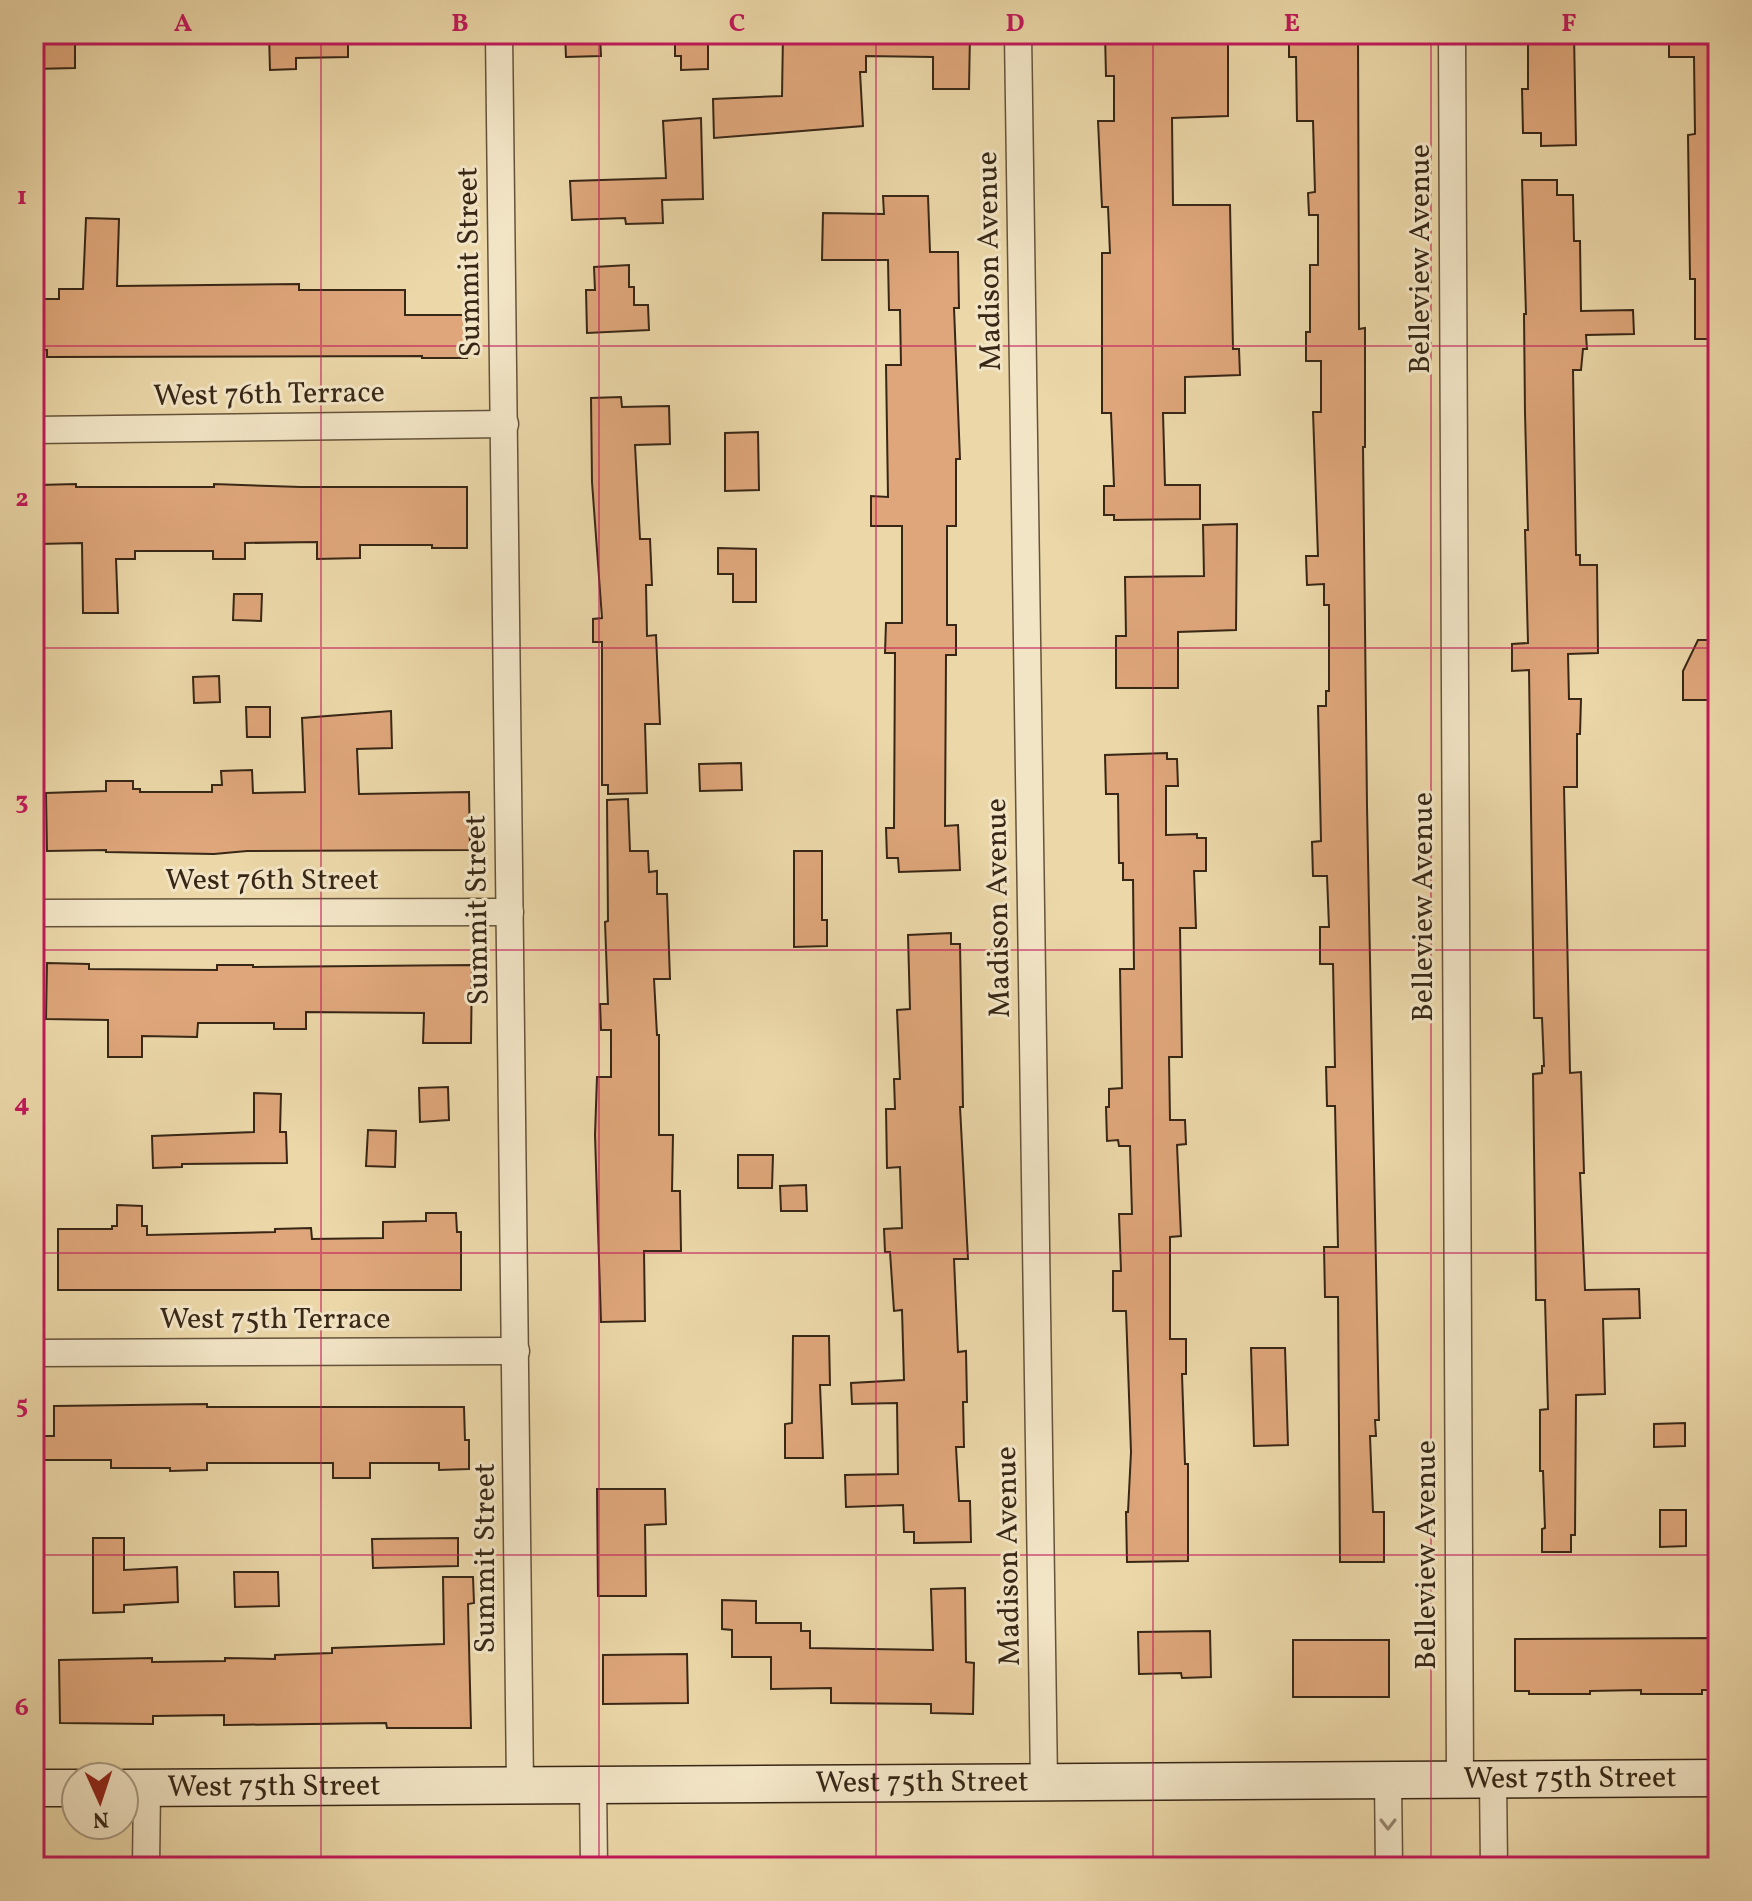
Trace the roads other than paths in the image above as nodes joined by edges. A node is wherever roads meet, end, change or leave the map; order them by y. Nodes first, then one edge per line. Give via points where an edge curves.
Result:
1 (499, 34) edge
2 (1018, 34) edge
3 (1452, 34) edge
4 (505, 424) junction
5 (34, 430) edge
6 (510, 912) junction
7 (34, 913) edge
8 (516, 1351) junction
9 (34, 1353) edge
10 (1718, 1778) edge
11 (1477, 1779) junction
12 (1388, 1780) junction
13 (1044, 1782) junction
14 (593, 1783) junction
15 (520, 1785) junction
16 (34, 1788) edge
17 (60, 1788) edge
18 (140, 1788) edge
19 (140, 1824) edge
20 (146, 1867) edge
21 (594, 1867) edge
22 (1389, 1867) edge
23 (1494, 1867) edge

1 - 4 street, Summit Street
2 - 13 street, Madison Avenue
3 - 11 street, Belleview Avenue
4 - 5 street, West 76th Terrace
4 - 6 street, Summit Street
6 - 7 street, West 76th Street
6 - 8 street, Summit Street
8 - 9 street, West 75th Terrace
8 - 15 street, Summit Street
10 - 11 main road, West 75th Street
11 - 12 main road, West 75th Street
11 - 23 street, Belleview Avenue
12 - 13 main road, West 75th Street
12 -> 22 street
13 - 14 main road, West 75th Street
14 - 15 main road, West 75th Street
14 - 21 street
15 - 18 main road, West 75th Street
16 - 17 main road
19 - 20 street

